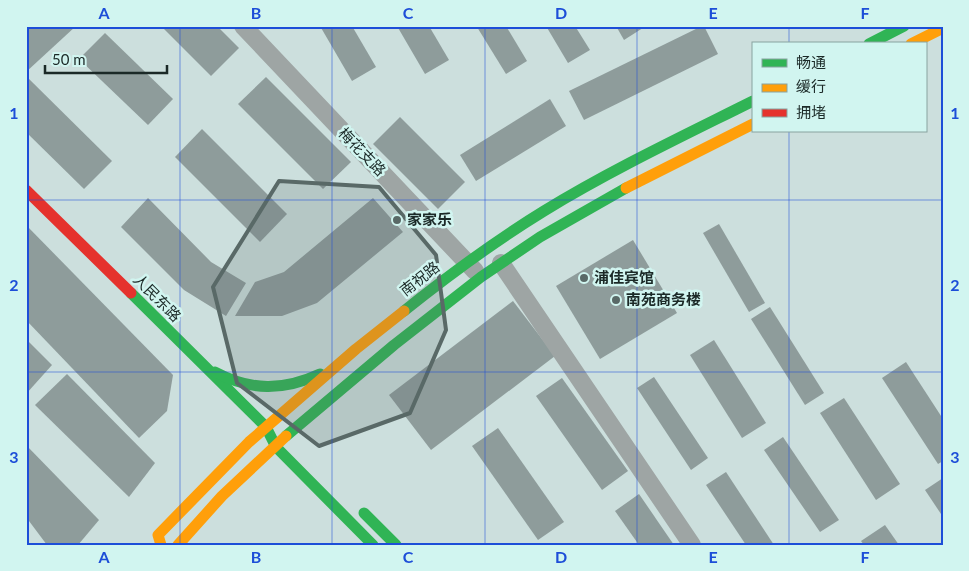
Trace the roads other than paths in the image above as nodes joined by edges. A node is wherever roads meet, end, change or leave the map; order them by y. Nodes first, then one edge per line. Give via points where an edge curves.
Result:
1 (243, 26) edge
2 (904, 26) edge
3 (943, 28) edge
4 (873, 42) edge
5 (915, 42) edge
6 (752, 102) edge
7 (752, 125) edge
8 (26, 190) edge
9 (467, 262) junction
10 (501, 263) junction
11 (482, 277) junction
12 (197, 359) junction
13 (334, 368) junction
14 (266, 427) junction
15 (292, 439) junction
16 (276, 447) junction
17 (355, 504) dead end
18 (161, 545) edge
19 (178, 545) edge
20 (373, 545) edge
21 (396, 545) edge
22 (692, 545) edge

1 - 9 street, 梅花支路
2 - 4 main road
3 - 5 main road
6 - 9 main road, 南祝路 via 594,182
7 - 10 main road via 604,200
8 - 12 main road, 人民东路
9 - 11 street, 梅花支路
9 - 13 main road, 南祝路
10 - 11 main road
10 - 22 street
11 - 15 main road via 369,365
12 - 13 main road via 217,374 246,384 273,386 298,384
12 - 14 main road, 人民东路
13 - 14 main road, 南祝路
14 - 15 main road, 人民东路
14 - 16 main road, 人民东路
14 - 18 main road, 南祝路 via 158,535
15 - 16 main road
16 - 19 main road via 228,490
16 - 20 main road, 人民东路
17 - 21 main road

